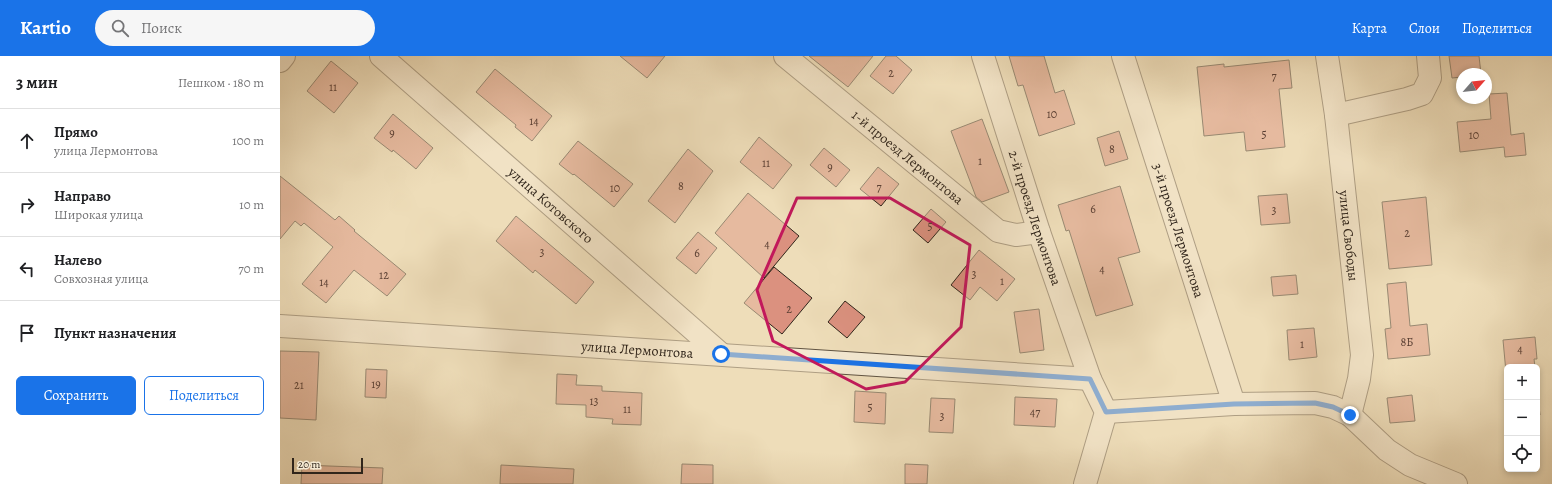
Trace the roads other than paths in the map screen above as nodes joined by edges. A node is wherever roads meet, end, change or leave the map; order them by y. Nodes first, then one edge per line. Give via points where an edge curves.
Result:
1 (284, 56) edge
2 (381, 56) edge
3 (785, 56) edge
4 (983, 56) edge
5 (1124, 56) edge
6 (1327, 56) edge
7 (1428, 56) edge
8 (280, 61) edge
9 (1336, 114) junction
10 (1040, 232) junction
11 (280, 326) edge
12 (721, 354) junction
13 (1090, 379) junction
14 (1234, 404) junction
15 (1106, 412) junction
16 (1350, 415) junction
17 (1085, 484) edge
18 (1456, 484) edge

1 - 8 street
2 - 12 street, улица Котовского
3 - 10 street, 1-й проезд Лермонтова via 998,231 1016,235
4 - 10 street, 2-й проезд Лермонтова
5 - 14 street, 3-й проезд Лермонтова
6 - 9 street, улица Свободы
7 - 9 street via 1430,78 1422,94
9 - 16 street, улица Свободы via 1362,355
10 - 13 street, 2-й проезд Лермонтова
11 - 12 street, улица Лермонтова
12 - 13 street, улица Лермонтова
13 - 15 street, 2-й проезд Лермонтова
14 - 15 street
14 - 16 street via 1315,403 1333,407
15 - 17 street
16 - 18 street via 1387,450 1410,465

